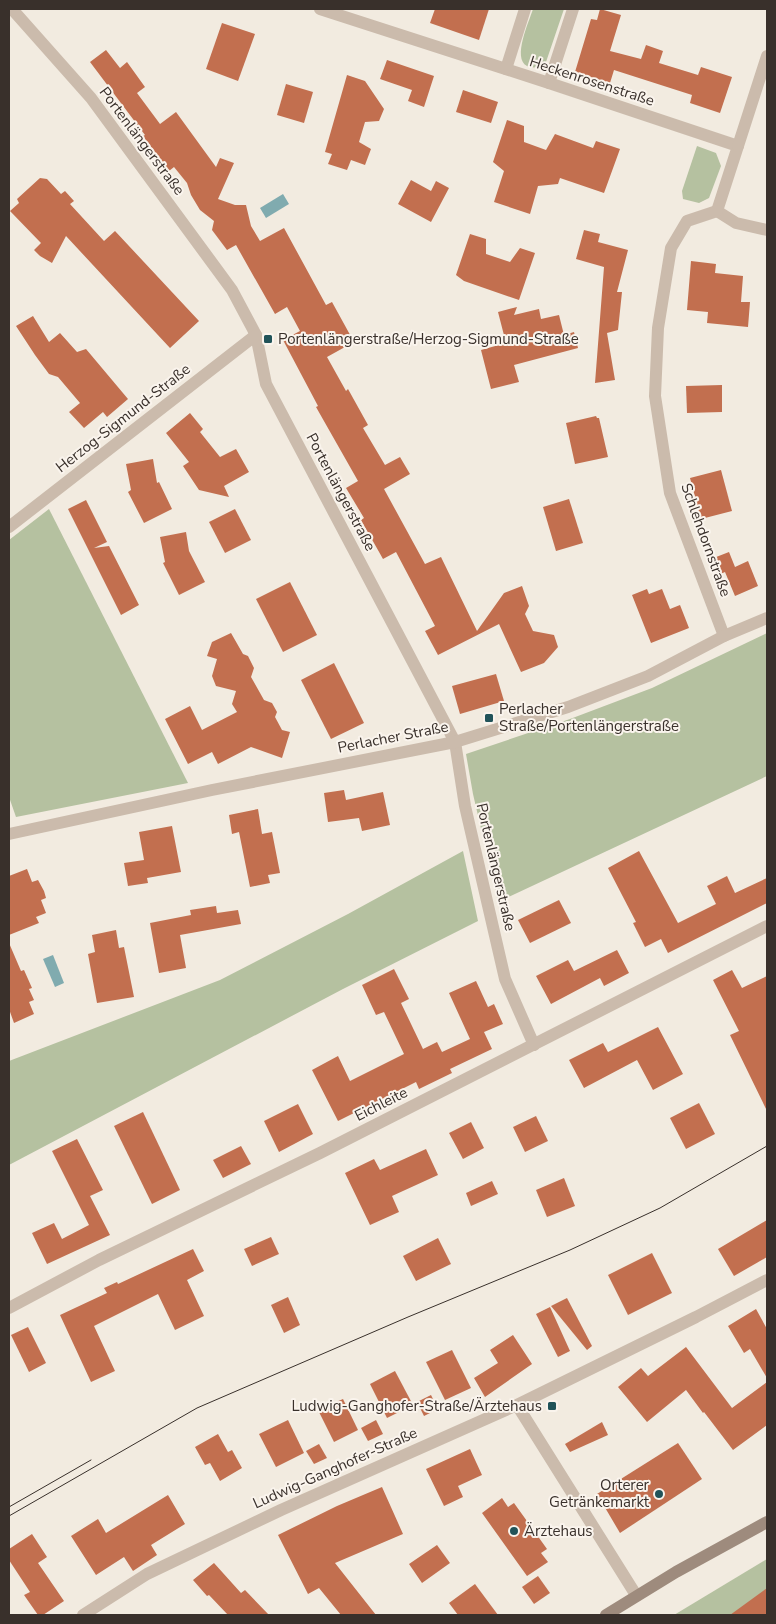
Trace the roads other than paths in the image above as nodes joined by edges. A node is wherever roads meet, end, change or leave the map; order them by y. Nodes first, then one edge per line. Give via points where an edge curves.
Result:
1 (12, 9) edge
2 (525, 9) edge
3 (573, 9) edge
4 (325, 10) edge
5 (767, 56) edge
6 (506, 69) junction
7 (549, 83) junction
8 (738, 146) junction
9 (717, 211) junction
10 (767, 230) edge
11 (256, 335) junction
12 (9, 527) edge
13 (767, 618) edge
14 (724, 636) junction
15 (455, 742) junction
16 (9, 834) edge
17 (767, 926) edge
18 (534, 1045) junction
19 (767, 1280) edge
20 (9, 1308) edge
21 (517, 1405) junction
22 (767, 1522) edge
23 (636, 1595) junction
24 (83, 1615) edge
25 (606, 1615) edge

1 - 11 street, Portenlängerstraße via 91,98 232,290
2 - 6 street
3 - 7 street
4 - 6 street, Heckenrosenstraße
5 - 8 street
6 - 7 street, Heckenrosenstraße
7 - 8 street, Heckenrosenstraße
8 - 9 street
9 - 10 street via 736,223
9 - 14 street, Schlehdornstraße via 687,221 671,248 658,328 655,396 670,492
11 - 12 street, Herzog-Sigmund-Straße
11 - 15 street, Portenlängerstraße via 266,384
13 - 14 street, Perlacher Straße
14 - 15 street, Perlacher Straße via 648,676 568,707
15 - 16 street, Perlacher Straße
15 - 18 street, Portenlängerstraße via 465,806 505,979
17 - 18 street, Eichleite
18 - 20 street, Eichleite via 320,1154 99,1260
19 - 21 street, Ludwig-Ganghofer-Straße
21 - 23 street
21 - 24 street, Ludwig-Ganghofer-Straße via 290,1506 148,1574
22 - 23 main road
23 - 25 main road

